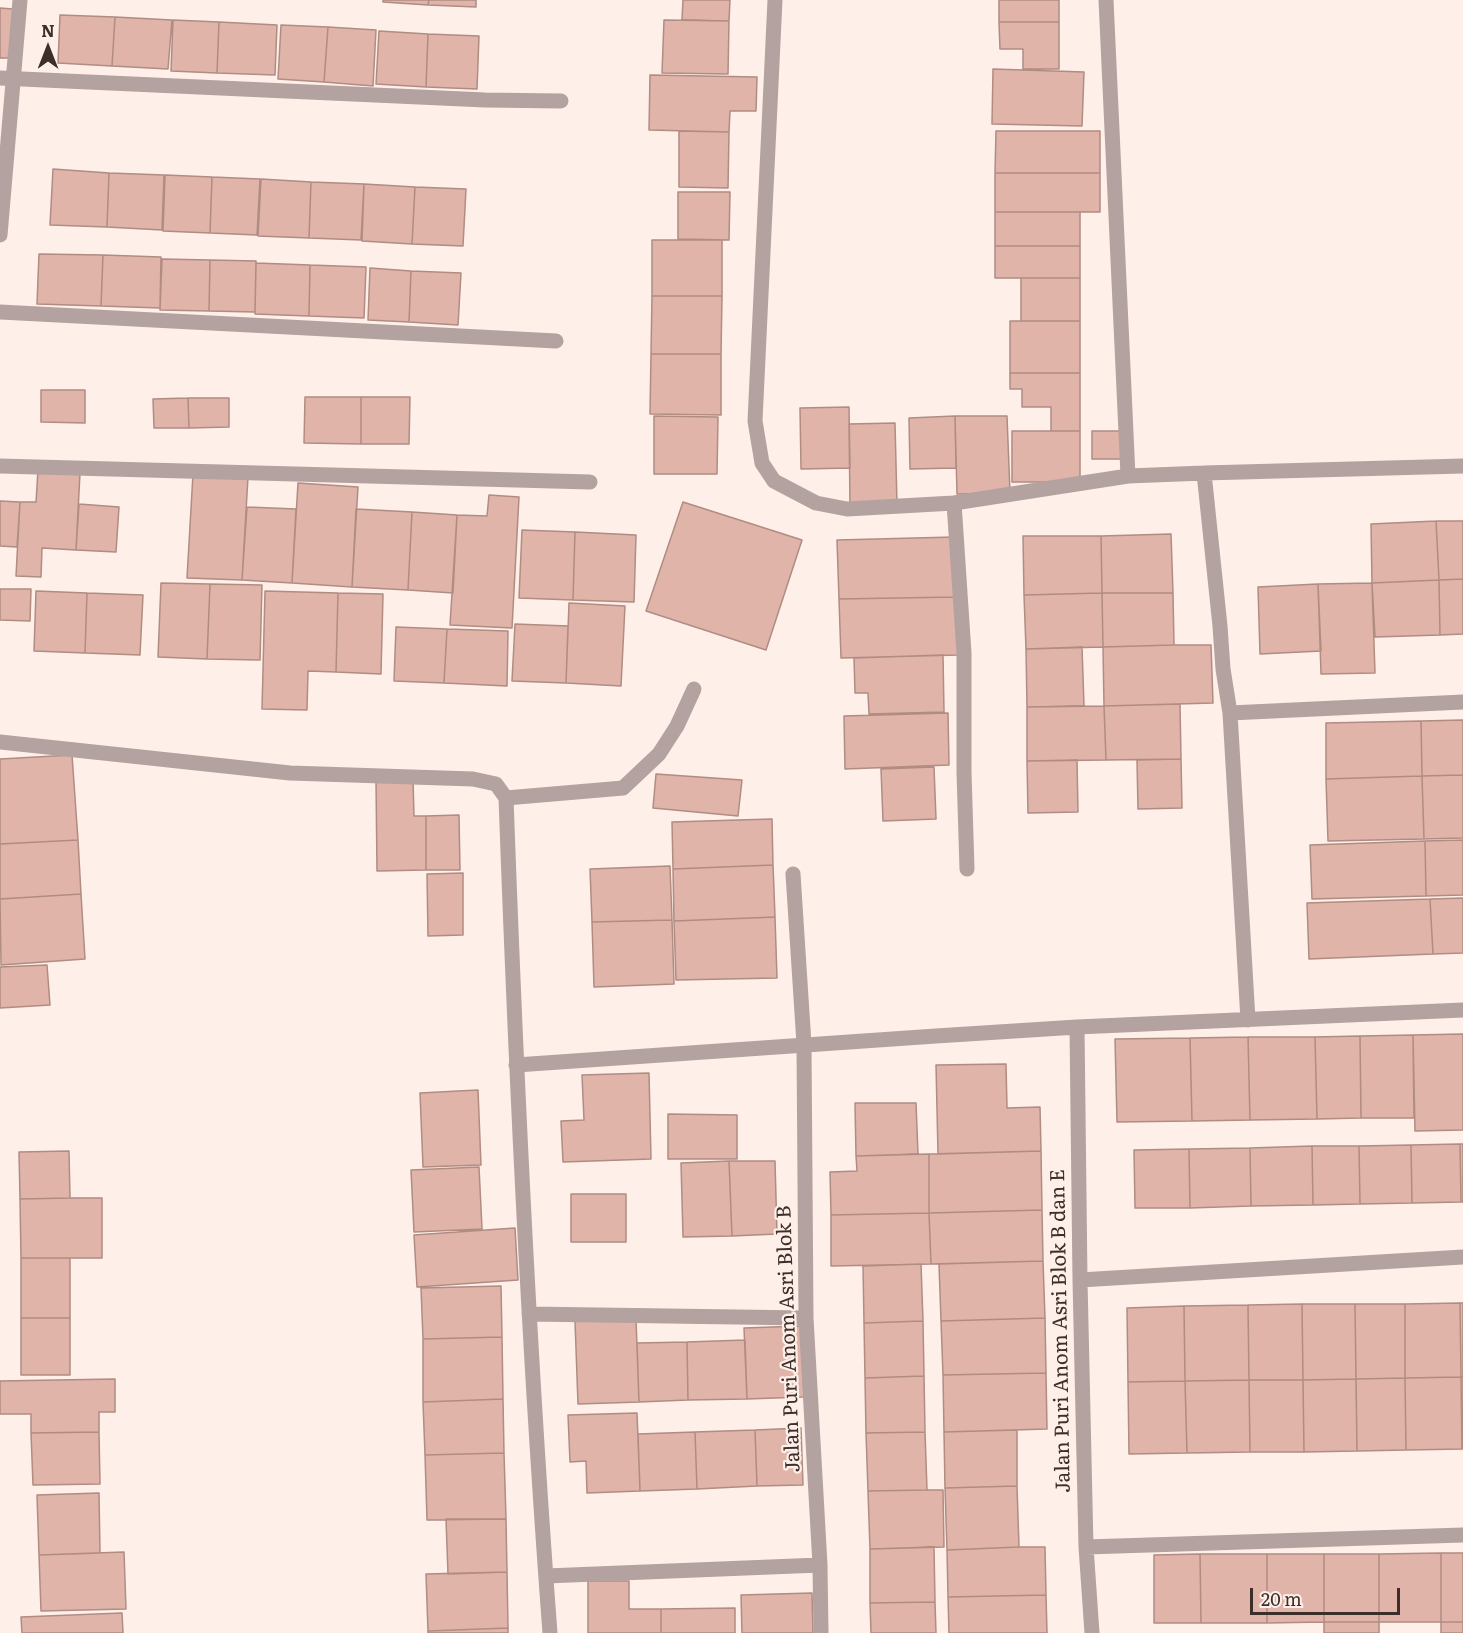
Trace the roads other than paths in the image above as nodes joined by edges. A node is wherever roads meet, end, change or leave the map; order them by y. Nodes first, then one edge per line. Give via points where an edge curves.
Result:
1 (20, 0) edge
2 (775, 0) edge
3 (1106, 0) edge
4 (7, 79) edge
5 (561, 101) dead end
6 (0, 235) edge
7 (0, 312) edge
8 (556, 341) dead end
9 (0, 466) edge
10 (1463, 466) edge
11 (1204, 473) junction
12 (1128, 476) junction
13 (590, 482) dead end
14 (954, 503) junction
15 (694, 689) dead end
16 (1463, 702) edge
17 (1230, 713) junction
18 (0, 742) edge
19 (506, 798) junction
20 (967, 869) dead end
21 (793, 874) dead end
22 (1463, 1010) edge
23 (1248, 1020) junction
24 (1077, 1027) junction
25 (804, 1044) junction
26 (516, 1065) junction
27 (1463, 1257) edge
28 (1080, 1280) junction
29 (529, 1314) junction
30 (806, 1318) junction
31 (1463, 1535) edge
32 (1086, 1547) junction
33 (820, 1565) junction
34 (546, 1576) junction
35 (550, 1633) edge
36 (821, 1633) edge
37 (1092, 1633) edge

1 - 4 street
2 - 14 street via 755,421 762,463 774,481 816,503 847,509
3 - 12 street
4 - 5 street
4 - 6 street
7 - 8 street
9 - 13 street
10 - 11 street
11 - 12 street
11 - 17 street
12 - 14 street
14 - 20 street via 964,653
15 - 19 street via 659,754 623,788
16 - 17 street
17 - 23 street
18 - 19 street via 290,773 473,778 496,784
19 - 26 street
21 - 25 street, Jalan Puri Anom Asri Blok B
22 - 23 street
23 - 24 street
24 - 25 street
24 - 28 street, Jalan Puri Anom Asri Blok B dan E
25 - 26 street
25 - 30 street, Jalan Puri Anom Asri Blok B
26 - 29 street
27 - 28 street
28 - 32 street, Jalan Puri Anom Asri Blok B dan E
29 - 30 street
29 - 34 street
30 - 33 street, Jalan Puri Anom Asri Blok B
31 - 32 street
32 - 37 street, Jalan Puri Anom Asri Blok B dan E
33 - 34 street
33 - 36 street, Jalan Puri Anom Asri Blok B
34 - 35 street

